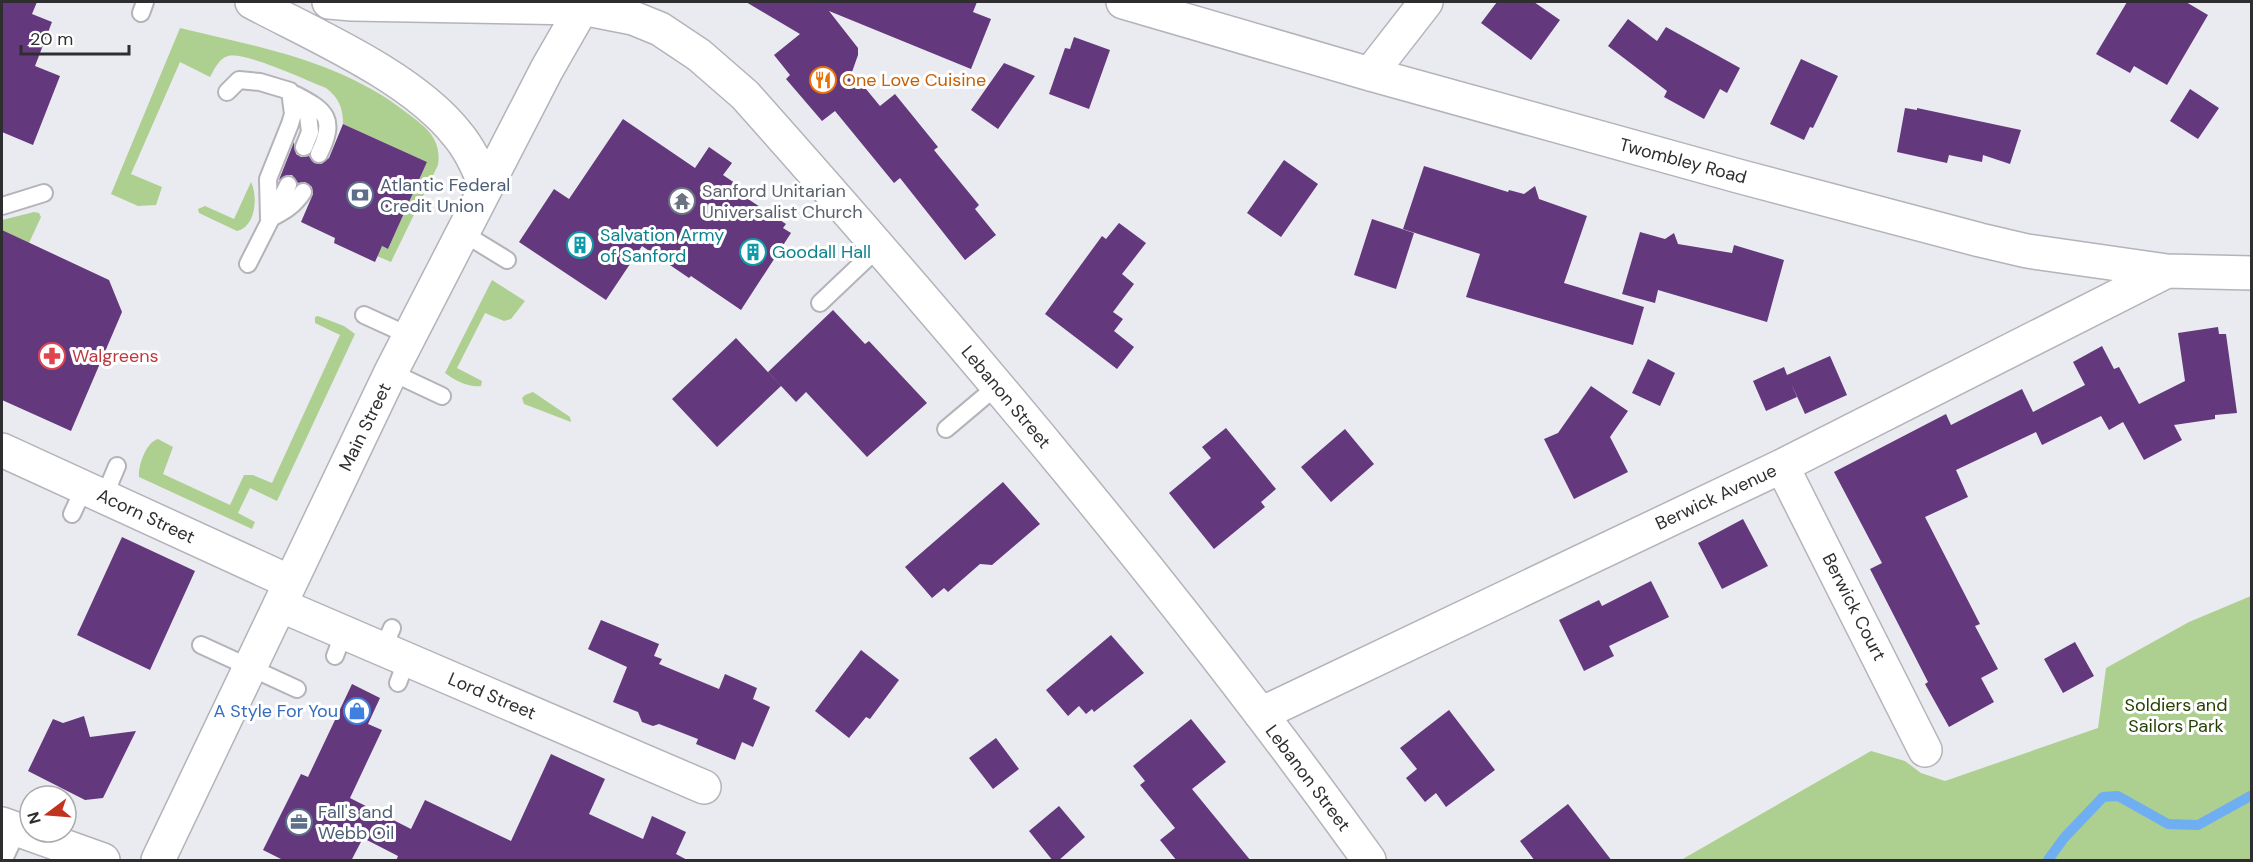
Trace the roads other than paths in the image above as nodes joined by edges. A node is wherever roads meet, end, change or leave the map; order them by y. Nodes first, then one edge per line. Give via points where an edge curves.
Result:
1 (252, 2) edge
2 (345, 2) edge
3 (1123, 2) edge
4 (1426, 2) edge
5 (584, 5) edge
6 (1192, 11) edge
7 (1370, 74) junction
8 (227, 92) dead end
9 (290, 92) junction
10 (312, 150) dead end
11 (486, 186) junction
12 (295, 189) dead end
13 (44, 193) dead end
14 (2, 206) edge
15 (269, 219) junction
16 (463, 233) junction
17 (879, 247) junction
18 (507, 260) dead end
19 (248, 264) dead end
20 (2167, 271) junction
21 (2252, 273) edge
22 (820, 303) dead end
23 (364, 315) dead end
24 (410, 336) junction
25 (391, 372) junction
26 (997, 386) junction
27 (442, 396) dead end
28 (946, 429) dead end
29 (2, 450) edge
30 (117, 466) dead end
31 (1782, 466) junction
32 (87, 500) junction
33 (285, 594) junction
34 (201, 645) dead end
35 (249, 669) junction
36 (297, 689) dead end
37 (1261, 714) junction
38 (1925, 750) dead end
39 (704, 787) dead end
40 (8, 836) edge
41 (166, 858) edge
42 (103, 861) edge
43 (1369, 861) edge

1 - 11 main road via 380,70 425,102 457,133
2 - 5 main road, Lebanon Street
3 - 6 main road, Twombley Road
4 - 7 main road
5 - 11 main road, Main Street
5 - 17 main road, Lebanon Street via 660,28 699,56 746,95
6 - 7 main road, Twombley Road
7 - 20 main road, Twombley Road via 1980,240 2027,251
8 - 9 lane via 239,80 247,79
9 - 10 lane via 317,106 326,117 328,133
9 - 15 lane via 293,114 268,179
11 - 16 main road, Main Street
12 - 15 lane
13 - 14 lane
15 - 19 lane
16 - 18 lane
16 - 24 main road, Main Street
17 - 22 lane
17 - 26 main road, Lebanon Street
20 - 21 main road, Twombley Road
20 - 31 main road, Berwick Avenue
23 - 24 lane
24 - 25 main road, Main Street
25 - 27 lane
25 - 33 main road, Main Street
26 - 28 lane
26 - 37 main road, Lebanon Street via 1157,579
29 - 32 main road, Acorn Street
30 - 32 lane
31 - 37 main road, Berwick Avenue
31 - 38 main road, Berwick Court
32 - 33 main road, Acorn Street
33 - 35 main road, Main Street
33 - 39 main road, Lord Street via 340,644 395,655
34 - 35 lane
35 - 36 lane
35 - 41 main road, Main Street
37 - 43 main road, Lebanon Street
40 - 42 main road

